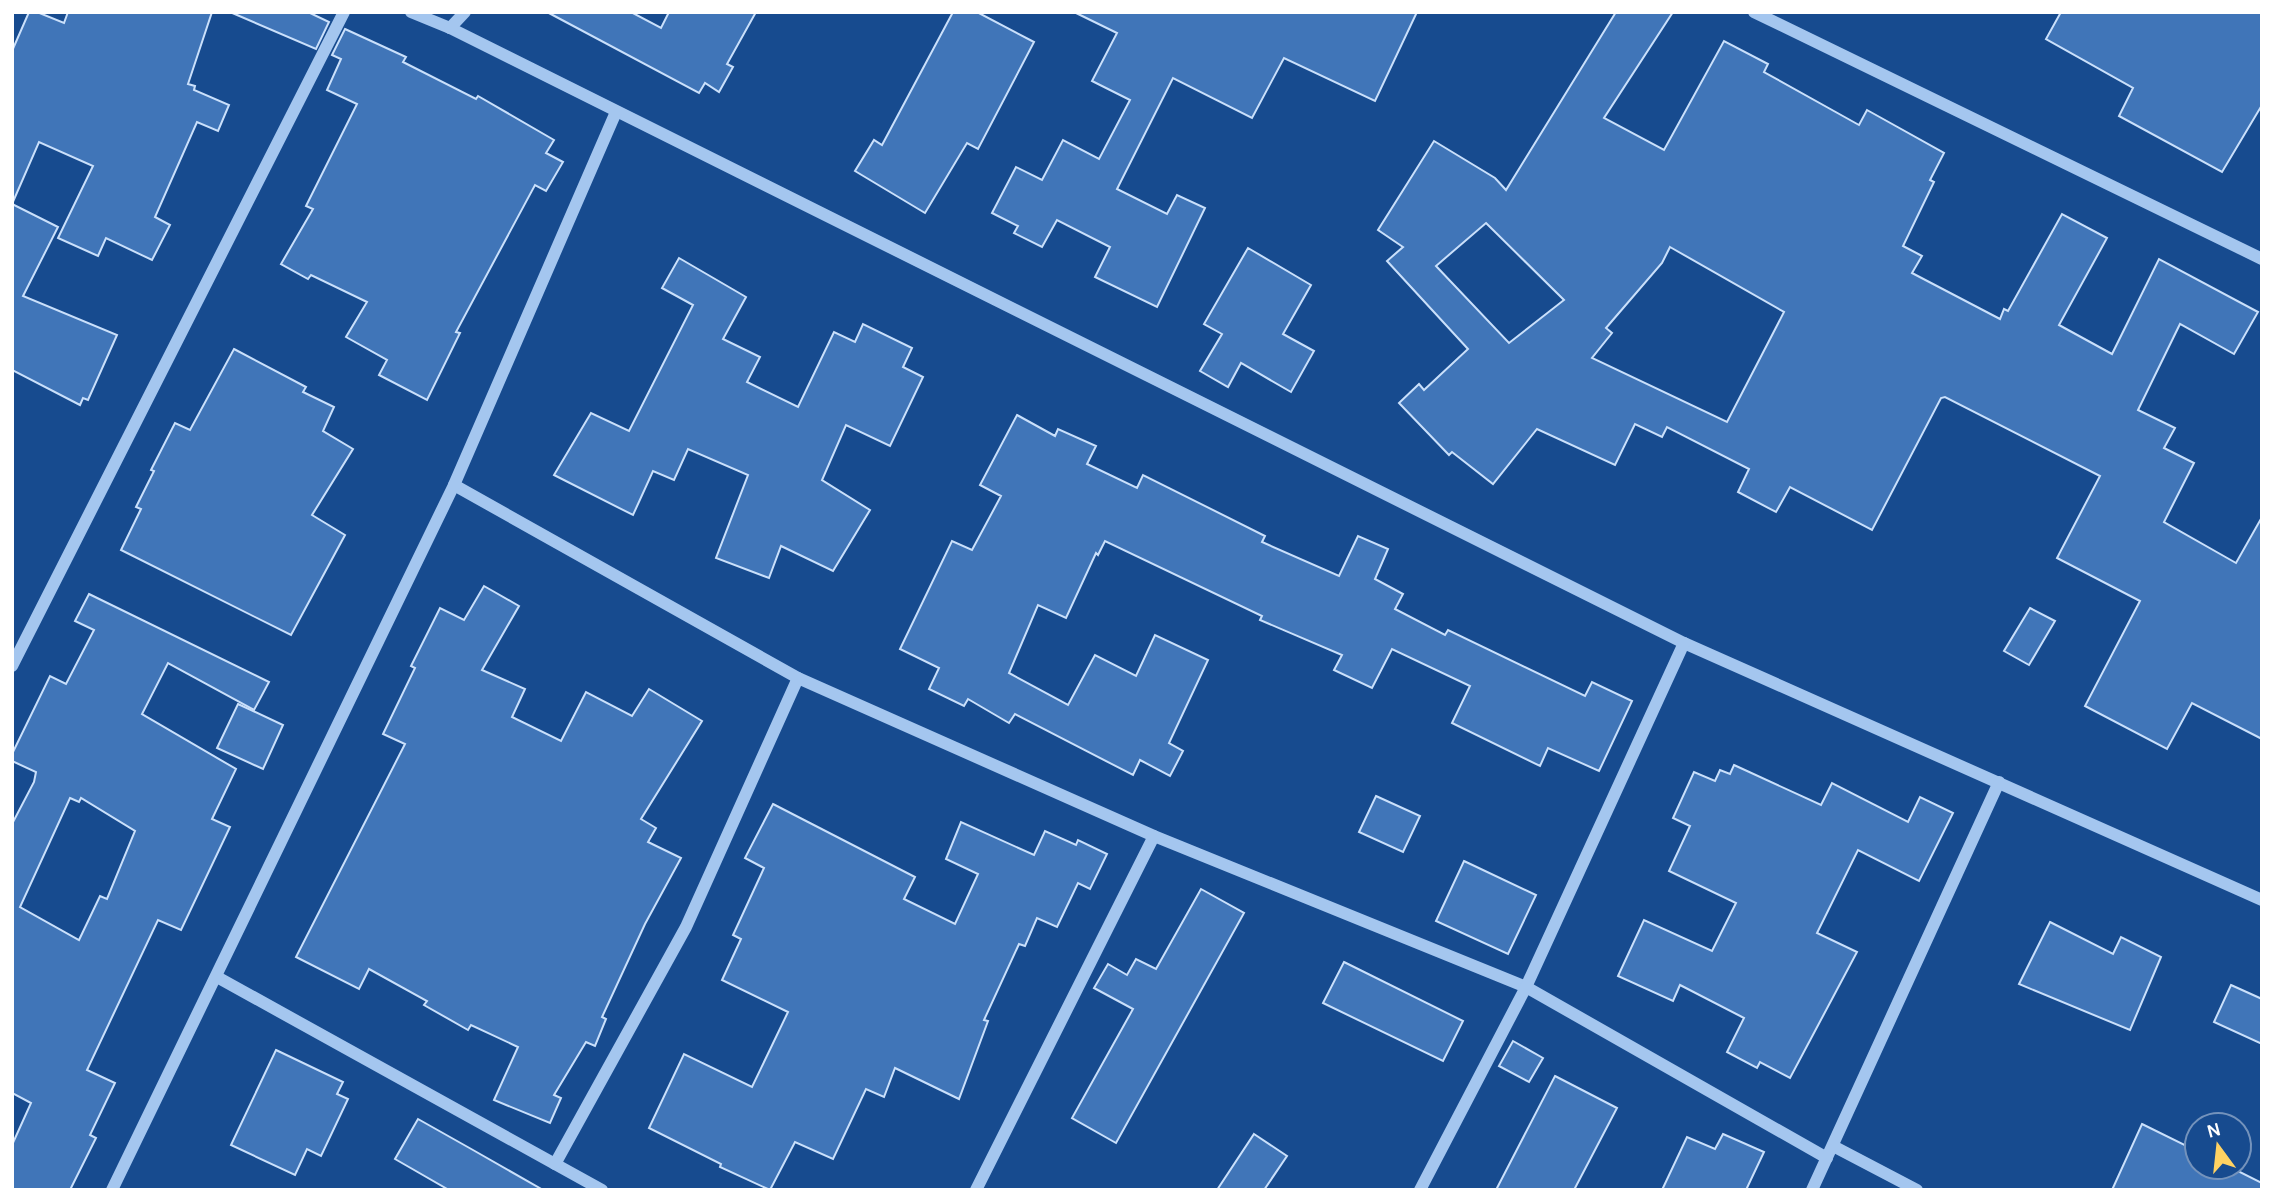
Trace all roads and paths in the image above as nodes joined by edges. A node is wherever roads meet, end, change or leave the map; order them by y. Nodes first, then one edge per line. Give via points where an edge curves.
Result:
1 (344, 12) edge
2 (411, 12) edge
3 (465, 12) edge
4 (1754, 12) edge
5 (450, 28) junction
6 (616, 112) junction
7 (2262, 259) edge
8 (454, 485) junction
9 (1684, 643) junction
10 (12, 666) edge
11 (798, 678) junction
12 (1999, 782) junction
13 (1154, 836) junction
14 (2262, 900) edge
15 (217, 977) junction
16 (1525, 987) junction
17 (1830, 1152) junction
18 (555, 1164) junction
19 (112, 1190) edge
20 (602, 1190) edge
21 (976, 1190) edge
22 (1420, 1190) edge
23 (1812, 1190) edge
24 (1917, 1190) edge

1 - 10 street
2 - 5 street
3 - 5 street
4 - 7 street
5 - 6 street
6 - 8 street
6 - 9 street
8 - 11 street
8 - 15 street
9 - 12 street
9 - 16 street
11 - 13 street
11 - 18 street via 686,927
12 - 14 street
12 - 17 street
13 - 16 street
13 - 21 street
15 - 18 street
15 - 19 street
16 - 17 street
16 - 22 street
17 - 23 street
17 - 24 street
18 - 20 street

